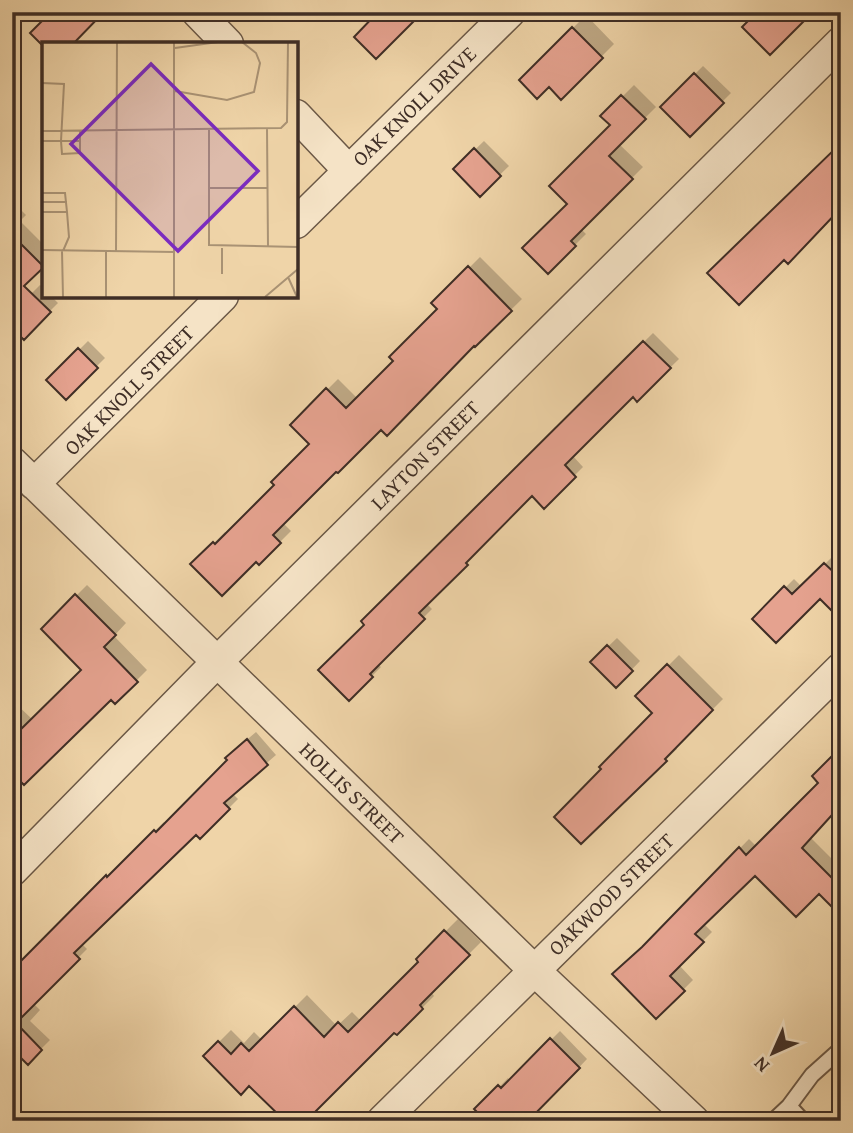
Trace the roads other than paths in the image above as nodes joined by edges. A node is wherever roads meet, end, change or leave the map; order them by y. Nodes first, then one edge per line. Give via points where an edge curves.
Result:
1 (197, 12) edge
2 (510, 12) edge
3 (226, 42) edge
4 (841, 42) edge
5 (298, 117) edge
6 (349, 171) junction
7 (298, 221) edge
8 (221, 298) edge
9 (12, 462) edge
10 (34, 484) junction
11 (217, 662) junction
12 (841, 668) edge
13 (14, 864) edge
14 (534, 970) junction
15 (841, 1049) edge
16 (789, 1106) junction
17 (382, 1121) edge
18 (694, 1121) edge
19 (773, 1121) edge
20 (803, 1121) edge

1 - 3 street
2 - 6 street, OAK KNOLL DRIVE
4 - 11 street, LAYTON STREET
5 - 6 street
6 - 7 street
8 - 10 street, OAK KNOLL STREET
9 - 10 street, HOLLIS STREET
10 - 11 street, HOLLIS STREET
11 - 13 street, LAYTON STREET
11 - 14 street, HOLLIS STREET
12 - 14 street, OAKWOOD STREET
14 - 17 street, OAKWOOD STREET
14 - 18 street, HOLLIS STREET
15 - 16 lane via 812,1075
16 - 19 lane
16 - 20 lane

